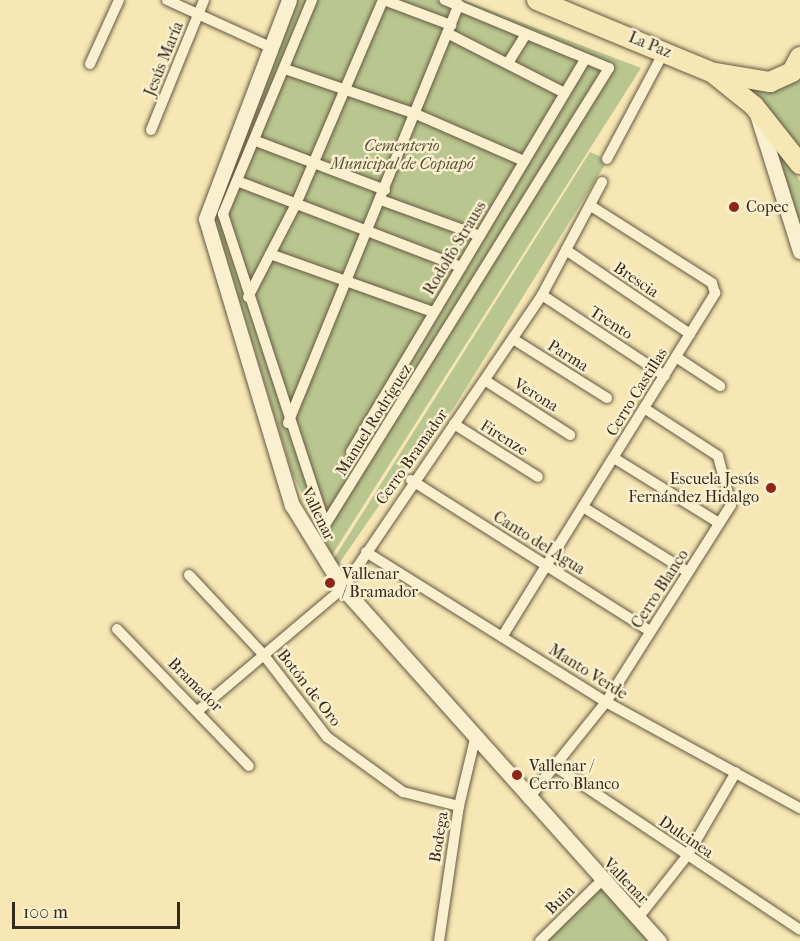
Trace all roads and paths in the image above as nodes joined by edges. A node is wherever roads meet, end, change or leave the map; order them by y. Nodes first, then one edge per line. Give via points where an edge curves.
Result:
1 (119, 0) edge
2 (167, 0) edge
3 (204, 0) edge
4 (289, 0) edge
5 (312, 0) edge
6 (383, 0) edge
7 (446, 0) edge
8 (537, 0) edge
9 (459, 5) junction
10 (198, 14) junction
11 (449, 29) junction
12 (526, 34) junction
13 (270, 47) junction
14 (665, 50) junction
15 (800, 57) edge
16 (585, 59) junction
17 (508, 63) junction
18 (90, 64) dead end
19 (285, 69) junction
20 (713, 73) junction
21 (345, 90) junction
22 (565, 93) junction
23 (754, 106) junction
24 (416, 114) junction
25 (151, 130) dead end
26 (256, 141) junction
27 (607, 159) dead end
28 (524, 161) junction
29 (313, 163) junction
30 (800, 164) edge
31 (237, 181) junction
32 (602, 182) dead end
33 (383, 195) junction
34 (296, 204) junction
35 (591, 206) junction
36 (368, 230) junction
37 (480, 236) junction
38 (566, 250) junction
39 (800, 251) edge
40 (270, 254) junction
41 (461, 267) junction
42 (347, 282) junction
43 (542, 295) junction
44 (248, 297) junction
45 (433, 312) junction
46 (690, 334) junction
47 (513, 339) junction
48 (676, 357) junction
49 (664, 376) junction
50 (486, 381) junction
51 (720, 386) dead end
52 (607, 398) dead end
53 (644, 408) junction
54 (288, 423) junction
55 (454, 424) junction
56 (570, 435) dead end
57 (351, 452) dead end
58 (614, 458) junction
59 (538, 477) dead end
60 (411, 480) junction
61 (583, 507) junction
62 (719, 523) junction
63 (366, 552) junction
64 (547, 566) junction
65 (688, 572) junction
66 (189, 575) dead end
67 (343, 588) junction
68 (117, 629) dead end
69 (650, 631) junction
70 (502, 637) junction
71 (263, 654) junction
72 (606, 702) junction
73 (200, 709) junction
74 (475, 739) junction
75 (249, 766) dead end
76 (556, 767) junction
77 (735, 772) junction
78 (528, 799) junction
79 (459, 806) junction
80 (800, 808) edge
81 (687, 856) junction
82 (601, 881) junction
83 (638, 918) junction
84 (800, 930) edge
85 (439, 941) edge
86 (540, 941) edge
87 (660, 941) edge

1 - 18 street
2 - 10 street
3 - 10 street, Jesús María
4 - 13 street, Vallenar
5 - 19 street, Manuel Rodríguez
6 - 11 street
6 - 21 street
7 - 9 street, Manuel Rodríguez
8 - 14 highway, La Paz
9 - 11 street
9 - 12 street, Manuel Rodríguez
10 - 13 street
10 - 25 street, Jesús María
11 - 17 street
11 - 24 street
12 - 16 street, Manuel Rodríguez
12 - 17 street
13 - 67 street, Vallenar via 210,203 207,228 283,482 313,547
14 - 20 highway, La Paz
14 - 27 street
15 - 20 highway via 792,72 770,82
16 - 22 street, Rodolfo Strauss
16 - 54 street, Manuel Rodríguez via 609,68 325,525
17 - 22 street
19 - 21 street
19 - 26 street, Manuel Rodríguez
20 - 23 highway, La Paz
21 - 24 street
21 - 29 street
22 - 28 street, Rodolfo Strauss
23 - 30 highway, La Paz
23 - 39 street
24 - 28 street
24 - 33 street
26 - 29 street
26 - 31 street, Manuel Rodríguez
28 - 37 street, Rodolfo Strauss
29 - 33 street
29 - 34 street
31 - 34 street
31 - 44 street, Manuel Rodríguez via 223,214
32 - 35 street, Cerro Bramador
33 - 36 street
33 - 37 street
34 - 36 street
34 - 40 street
35 - 38 street, Cerro Bramador
35 - 46 street, Cerro Castillas via 712,283 716,293
36 - 41 street
36 - 42 street
37 - 41 street, Rodolfo Strauss
38 - 43 street, Cerro Bramador
38 - 46 street, Brescia
40 - 42 street
40 - 44 street
41 - 45 street, Rodolfo Strauss
42 - 45 street
42 - 54 street
43 - 47 street, Cerro Bramador
43 - 49 street, Trento
44 - 54 street, Manuel Rodríguez
45 - 57 street, Rodolfo Strauss
46 - 48 street, Cerro Castillas
47 - 50 street, Cerro Bramador
47 - 52 street, Parma
48 - 49 street, Cerro Castillas
48 - 51 street
49 - 53 street, Cerro Castillas
50 - 55 street, Cerro Bramador
50 - 56 street, Verona
53 - 58 street, Cerro Castillas
53 - 62 street, Cerro Blanco via 723,461 731,505
55 - 59 street, Firenze
55 - 60 street, Cerro Bramador
58 - 61 street, Cerro Castillas
58 - 62 street
60 - 63 street, Cerro Bramador
60 - 64 street, Canto del Agua
61 - 64 street, Cerro Castillas
61 - 65 street
62 - 65 street, Cerro Blanco
63 - 67 street, Cerro Bramador
63 - 70 street, Manto Verde
64 - 69 street, Canto del Agua
64 - 70 street, Cerro Castillas
65 - 69 street, Cerro Blanco
66 - 71 street, Botón de Oro
67 - 71 street, Cerro Bramador
67 - 74 street, Vallenar
68 - 73 street, Bramador
69 - 72 street, Cerro Blanco
70 - 72 street, Manto Verde
71 - 73 street, Cerro Bramador
71 - 79 street, Botón de Oro via 327,737 357,761 403,792
72 - 76 street, Cerro Blanco
72 - 77 street, Manto Verde
73 - 75 street, Bramador
74 - 78 street, Vallenar
74 - 79 street, Bodega
76 - 78 street, Cerro Blanco
76 - 81 street, Dulcinea
77 - 80 street, Manto Verde
77 - 81 street
78 - 82 street, Vallenar
79 - 85 street, Bodega
81 - 83 street
81 - 84 street, Dulcinea
82 - 83 street, Vallenar
82 - 86 street, Buin
83 - 87 street, Vallenar

